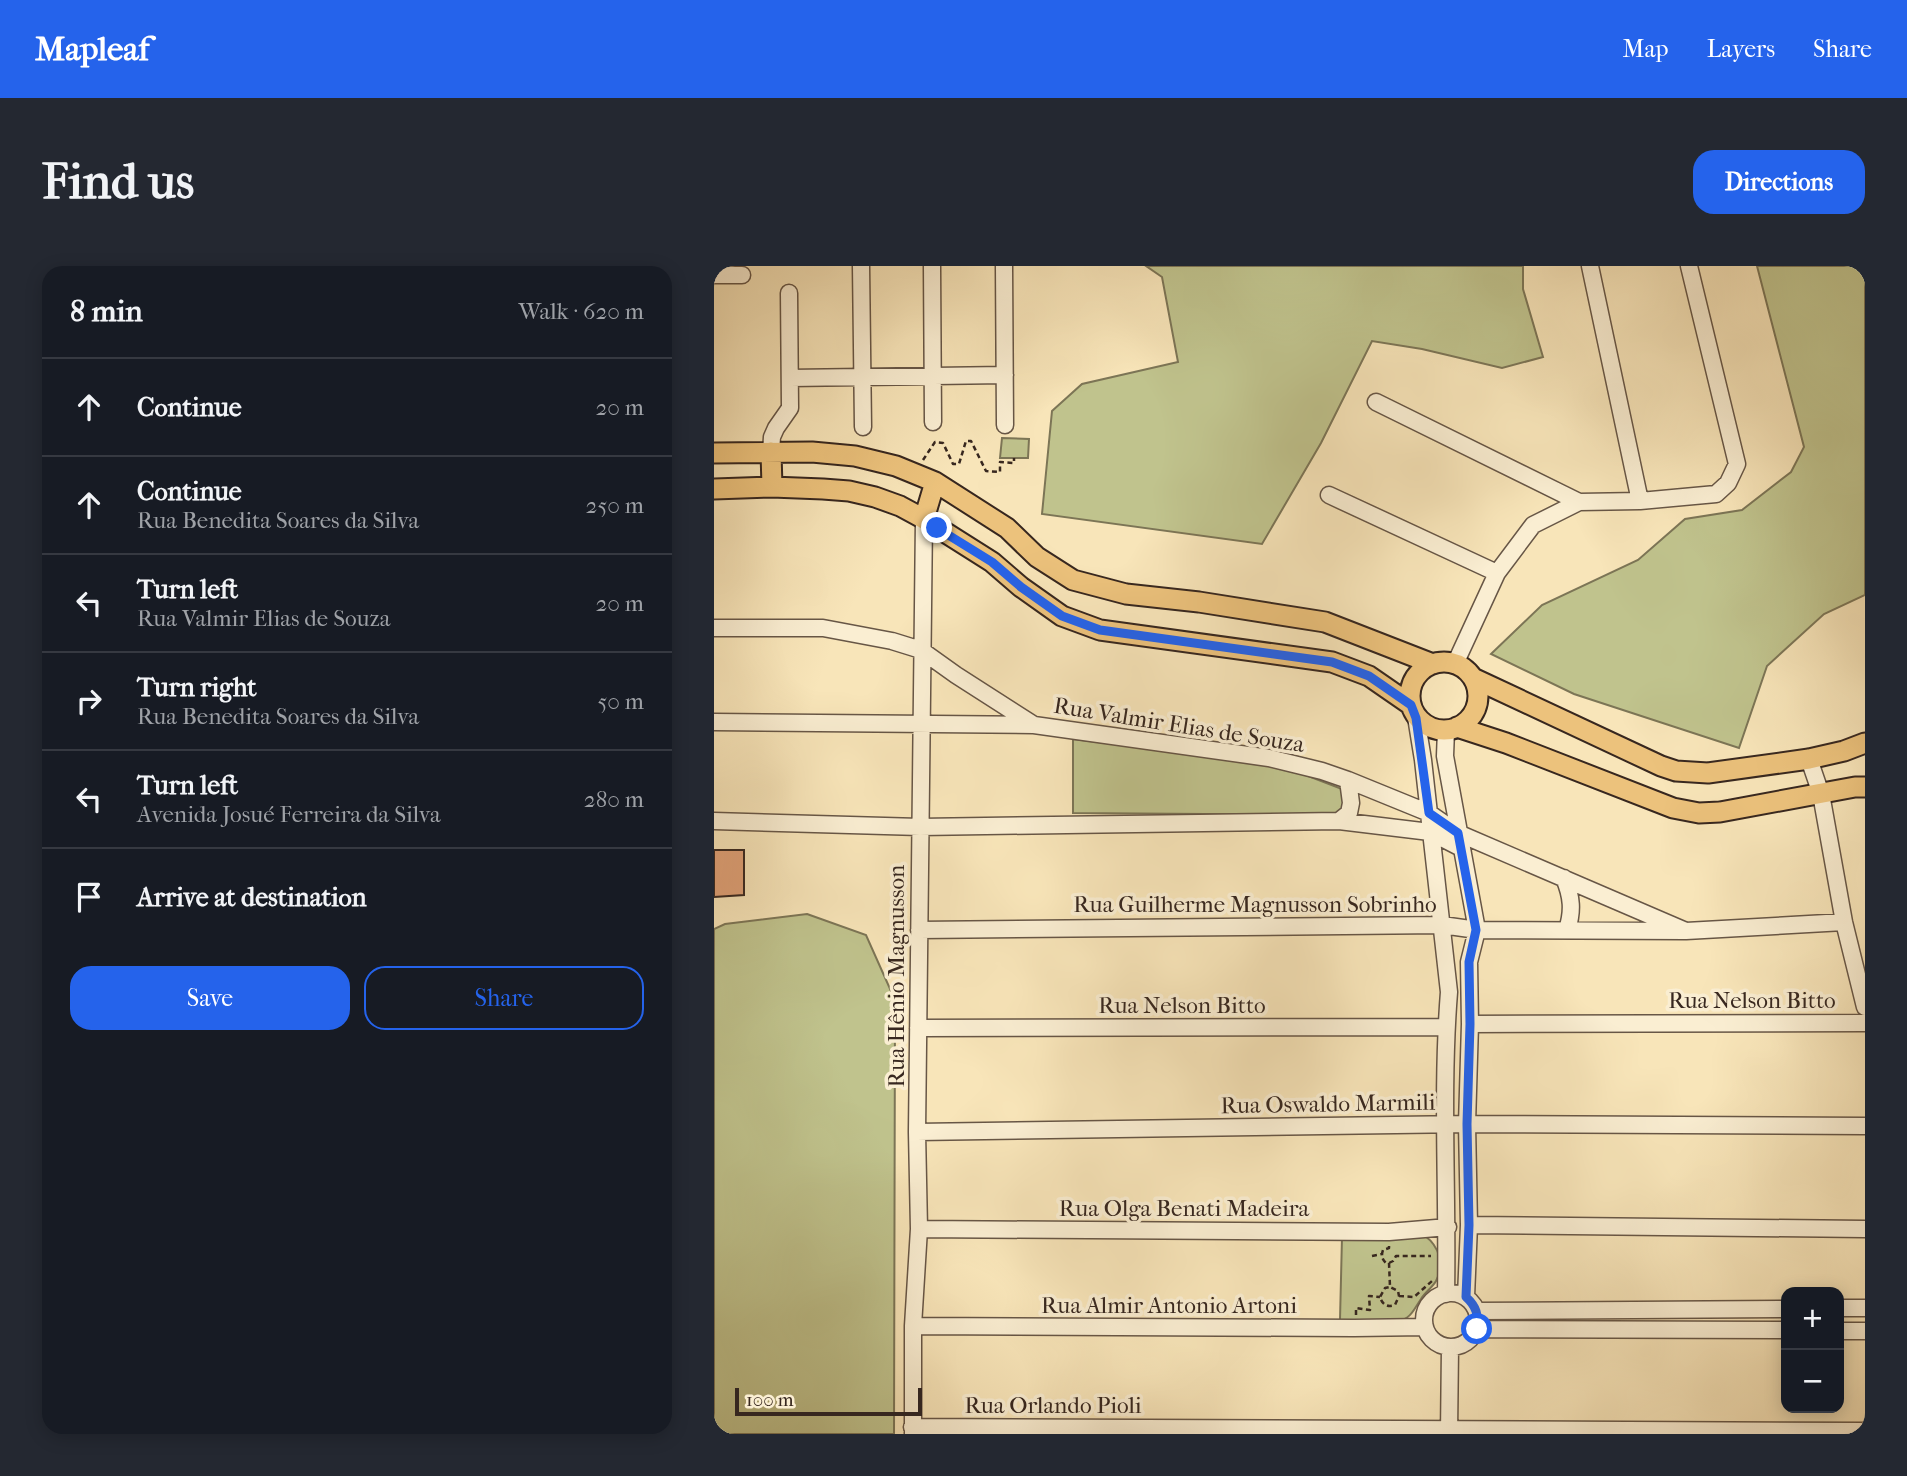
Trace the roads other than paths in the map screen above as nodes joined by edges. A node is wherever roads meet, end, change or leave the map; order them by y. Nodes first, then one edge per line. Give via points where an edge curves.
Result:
1 (861, 266) edge
2 (932, 266) edge
3 (1004, 266) edge
4 (1591, 266) edge
5 (1689, 266) edge
6 (714, 275) edge
7 (742, 275) dead end
8 (789, 293) dead end
9 (1005, 375) junction
10 (933, 376) junction
11 (862, 377) junction
12 (790, 378) junction
13 (1376, 402) dead end
14 (933, 422) dead end
15 (1005, 425) dead end
16 (863, 427) dead end
17 (771, 452) junction
18 (714, 453) edge
19 (929, 480) junction
20 (772, 487) junction
21 (714, 489) edge
22 (1329, 495) dead end
23 (1640, 501) junction
24 (1579, 502) junction
25 (924, 519) junction
26 (1497, 573) junction
27 (714, 628) edge
28 (921, 650) junction
29 (1433, 664) junction
30 (1455, 664) junction
31 (1473, 678) junction
32 (1414, 711) junction
33 (714, 722) edge
34 (921, 725) junction
35 (1034, 725) junction
36 (1452, 729) junction
37 (1865, 743) edge
38 (1809, 759) junction
39 (1348, 780) junction
40 (1865, 787) edge
41 (1821, 794) junction
42 (1429, 813) junction
43 (714, 821) edge
44 (1339, 821) junction
45 (920, 827) junction
46 (1430, 832) junction
47 (1460, 841) junction
48 (1564, 878) junction
49 (1844, 922) junction
50 (1442, 925) junction
51 (919, 930) junction
52 (1476, 930) junction
53 (1567, 930) junction
54 (1686, 931) junction
55 (1865, 1007) edge
56 (1865, 1023) edge
57 (1470, 1024) junction
58 (1446, 1027) junction
59 (918, 1028) junction
60 (1467, 1124) junction
61 (1445, 1125) junction
62 (1865, 1126) edge
63 (917, 1132) junction
64 (1469, 1225) junction
65 (1448, 1227) junction
66 (919, 1229) junction
67 (1865, 1229) edge
68 (1446, 1294) junction
69 (1466, 1297) junction
70 (1844, 1308) edge
71 (1865, 1308) edge
72 (1781, 1309) edge
73 (1477, 1311) junction
74 (913, 1326) junction
75 (1425, 1327) junction
76 (1477, 1329) junction
77 (1781, 1330) edge
78 (1844, 1331) edge
79 (1865, 1331) edge
80 (1450, 1347) junction
81 (913, 1430) edge
82 (1449, 1432) edge
83 (1865, 1432) edge

1 - 11 street
2 - 10 street
3 - 9 street
4 - 23 street
5 - 23 street via 1737,464 1728,483 1716,494
6 - 7 street
8 - 12 street
9 - 10 street
9 - 15 street
10 - 11 street
10 - 14 street
11 - 12 street
11 - 16 street
12 - 17 street via 790,408 772,436
13 - 24 street
17 - 18 main road
17 - 19 main road via 855,456
17 - 20 main road
19 - 25 main road
19 - 29 main road via 1007,528 1037,557 1073,580 1126,594 1325,622
20 - 21 main road
20 - 25 main road via 849,491
22 - 26 street
23 - 24 street
24 - 26 street via 1533,525
25 - 28 street, Rua Hênio Magnusson
25 - 32 main road via 992,562 1062,616 1100,630 1332,662 1369,676
26 - 30 street
27 - 28 street via 823,628
28 - 34 street, Rua Hênio Magnusson
28 - 35 street
29 - 30 main road
29 - 32 main road via 1423,669 1411,686
30 - 31 main road
31 - 36 main road via 1478,701 1474,712
31 - 38 main road via 1676,771 1708,773
32 - 36 main road via 1424,725
32 - 42 street
33 - 34 street, Rua Valmir Elias de Souza
34 - 35 street, Rua Valmir Elias de Souza
34 - 45 street, Rua Hênio Magnusson
35 - 39 street, Rua Valmir Elias de Souza via 1269,758
36 - 41 main road via 1506,743 1673,808 1699,813
36 - 47 street via 1445,756
37 - 38 main road
38 - 41 street
39 - 42 street, Rua Valmir Elias de Souza
39 - 44 street via 1349,813
40 - 41 main road
41 - 49 street
42 - 46 street
42 - 47 street, Rua Valmir Elias de Souza
43 - 45 street
44 - 45 street
44 - 46 street
45 - 51 street, Rua Hênio Magnusson
46 - 47 street
46 - 50 street
47 - 48 street, Rua Valmir Elias de Souza
47 - 52 street
48 - 53 street via 1572,902
48 - 54 street, Rua Valmir Elias de Souza
49 - 54 street, Rua Guilherme Magnusson Sobrinho
49 - 55 street
50 - 51 street, Rua Guilherme Magnusson Sobrinho
50 - 52 street, Rua Guilherme Magnusson Sobrinho
50 - 58 street via 1449,992
51 - 59 street, Rua Hênio Magnusson
52 - 53 street, Rua Guilherme Magnusson Sobrinho
52 - 57 street via 1469,962
53 - 54 street, Rua Guilherme Magnusson Sobrinho
56 - 57 street, Rua Nelson Bitto
57 - 60 street
58 - 59 street, Rua Nelson Bitto
58 - 61 street
59 - 63 street, Rua Hênio Magnusson
60 - 61 street, Rua Oswaldo Marmili
60 - 62 street, Rua Oswaldo Marmili
60 - 64 street
61 - 63 street, Rua Oswaldo Marmili
61 - 65 street
63 - 66 street, Rua Hênio Magnusson
64 - 67 street
64 - 69 street
65 - 66 street, Rua Olga Benati Madeira via 1389,1240
65 - 68 street
66 - 74 street, Rua Hênio Magnusson
68 - 69 street
68 - 75 street via 1426,1309
69 - 73 street
70 - 71 street
72 - 73 street
73 - 76 street
74 - 75 street, Rua Almir Antonio Artoni
74 - 81 street, Rua Hênio Magnusson
75 - 80 street via 1434,1341
76 - 77 street
76 - 80 street via 1467,1342
78 - 79 street
80 - 82 street
81 - 82 street, Rua Orlando Pioli
82 - 83 street, Rua Orlando Pioli

